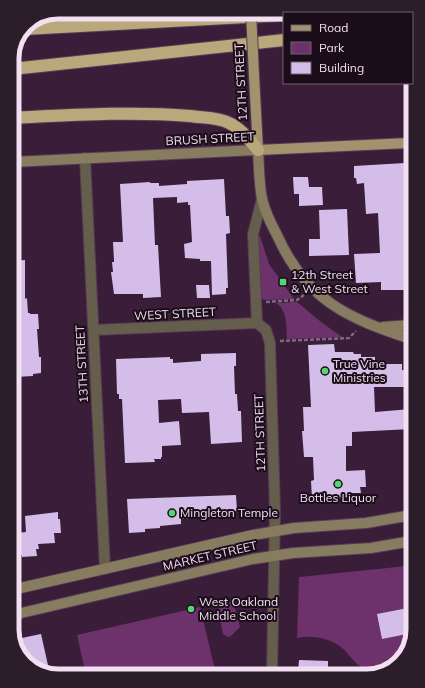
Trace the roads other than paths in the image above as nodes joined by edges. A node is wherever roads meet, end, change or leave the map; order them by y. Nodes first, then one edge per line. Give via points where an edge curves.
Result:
1 (210, 19) edge
2 (251, 19) edge
3 (32, 29) edge
4 (283, 40) edge
5 (19, 68) edge
6 (19, 118) edge
7 (406, 143) edge
8 (258, 150) junction
9 (85, 158) junction
10 (19, 162) edge
11 (262, 199) junction
12 (257, 323) junction
13 (406, 325) edge
14 (379, 327) junction
15 (94, 330) junction
16 (406, 337) edge
17 (406, 516) edge
18 (275, 531) junction
19 (406, 542) edge
20 (274, 555) junction
21 (105, 569) junction
22 (19, 588) edge
23 (19, 613) edge
24 (272, 669) edge

1 - 3 highway
2 - 8 main road, 12TH STREET, bridge
4 - 5 highway
6 - 8 highway via 127,114 212,119 230,123
7 - 8 main road, BRUSH STREET
8 - 9 main road, BRUSH STREET
8 - 11 main road, 12TH STREET
9 - 10 main road, BRUSH STREET
9 - 15 street, 13TH STREET
11 - 12 street, 12TH STREET via 253,234
11 - 14 main road, 12TH STREET via 289,259 314,290 331,304 365,323
12 - 15 street, WEST STREET
12 - 18 street, 12TH STREET via 266,330 270,342
13 - 14 main road
14 - 16 main road
15 - 21 street, 13TH STREET
17 - 18 main road, MARKET STREET via 366,523
18 - 20 street, 12TH STREET
18 - 21 main road, MARKET STREET
19 - 20 main road, MARKET STREET via 371,548
20 - 23 main road, MARKET STREET
20 - 24 street, 12TH STREET
21 - 22 main road, MARKET STREET

